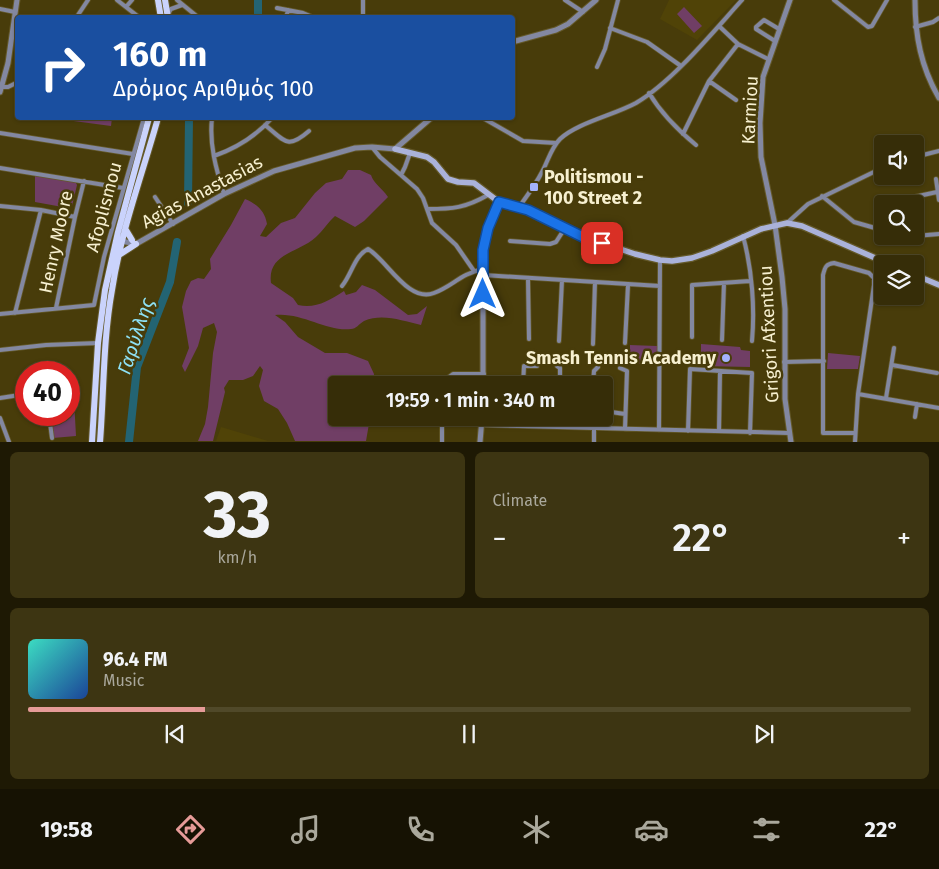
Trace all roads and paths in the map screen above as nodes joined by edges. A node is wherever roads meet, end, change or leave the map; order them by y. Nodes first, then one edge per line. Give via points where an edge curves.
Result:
1 (17, 0) edge
2 (88, 0) edge
3 (117, 0) edge
4 (132, 0) edge
5 (158, 0) edge
6 (165, 0) edge
7 (177, 0) edge
8 (363, 0) edge
9 (566, 0) edge
10 (596, 0) edge
11 (618, 0) edge
12 (742, 0) edge
13 (790, 0) edge
14 (834, 0) edge
15 (887, 0) edge
16 (915, 0) edge
17 (182, 6) junction
18 (126, 7) junction
19 (277, 8) dead end
20 (0, 9) edge
21 (288, 10) junction
22 (15, 12) junction
23 (583, 12) junction
24 (79, 15) edge
25 (136, 15) edge
26 (160, 15) edge
27 (168, 15) edge
28 (168, 15) edge
29 (195, 15) edge
30 (287, 15) edge
31 (305, 15) edge
32 (363, 15) edge
33 (939, 18) edge
34 (719, 26) junction
35 (915, 27) junction
36 (610, 28) junction
37 (779, 29) junction
38 (515, 41) edge
39 (775, 41) junction
40 (738, 44) junction
41 (768, 59) junction
42 (680, 66) junction
43 (597, 67) dead end
44 (709, 81) junction
45 (15, 84) edge
46 (1, 89) edge
47 (649, 93) junction
48 (938, 96) edge
49 (736, 100) dead end
50 (143, 120) edge
51 (149, 120) edge
52 (157, 120) edge
53 (212, 120) edge
54 (270, 120) edge
55 (429, 120) edge
56 (486, 120) edge
57 (265, 125) junction
58 (309, 131) dead end
59 (0, 132) edge
60 (683, 134) junction
61 (556, 144) junction
62 (696, 145) dead end
63 (372, 147) junction
64 (394, 149) junction
65 (939, 151) edge
66 (410, 153) junction
67 (133, 154) junction
68 (924, 155) edge
69 (214, 156) junction
70 (0, 168) edge
71 (874, 172) edge
72 (401, 174) junction
73 (936, 179) dead end
74 (84, 182) junction
75 (123, 188) junction
76 (937, 192) junction
77 (224, 194) junction
78 (488, 195) junction
79 (923, 195) edge
80 (822, 196) junction
81 (155, 197) dead end
82 (939, 200) edge
83 (499, 202) junction
84 (0, 206) edge
85 (519, 207) junction
86 (427, 209) junction
87 (41, 210) junction
88 (74, 217) junction
89 (787, 223) junction
90 (173, 224) junction
91 (775, 225) junction
92 (126, 228) junction
93 (566, 228) junction
94 (874, 228) edge
95 (939, 234) edge
96 (924, 235) edge
97 (743, 236) junction
98 (121, 239) junction
99 (510, 241) dead end
100 (136, 242) junction
101 (119, 255) junction
102 (874, 257) edge
103 (660, 260) junction
104 (474, 271) junction
105 (483, 272) junction
106 (528, 278) junction
107 (924, 279) edge
108 (562, 280) junction
109 (750, 281) junction
110 (595, 282) junction
111 (724, 283) junction
112 (628, 285) junction
113 (939, 285) edge
114 (342, 286) dead end
115 (660, 286) junction
116 (56, 308) junction
117 (15, 313) junction
118 (0, 314) edge
119 (692, 337) dead end
120 (529, 339) dead end
121 (722, 340) dead end
122 (559, 341) dead end
123 (752, 341) dead end
124 (98, 343) junction
125 (625, 343) dead end
126 (593, 344) dead end
127 (894, 348) dead end
128 (0, 350) edge
129 (784, 362) junction
130 (824, 362) junction
131 (892, 365) junction
132 (537, 366) dead end
133 (557, 366) dead end
134 (598, 367) dead end
135 (620, 368) dead end
136 (720, 372) junction
137 (937, 373) dead end
138 (484, 374) joint
139 (450, 376) edge
140 (523, 376) edge
141 (560, 376) edge
142 (594, 376) edge
143 (858, 394) junction
144 (15, 396) edge
145 (0, 398) edge
146 (886, 398) junction
147 (917, 404) junction
148 (939, 408) edge
149 (613, 413) edge
150 (625, 414) junction
151 (915, 417) dead end
152 (0, 418) edge
153 (50, 426) edge
154 (442, 426) edge
155 (482, 426) edge
156 (559, 426) edge
157 (594, 428) junction
158 (625, 429) junction
159 (659, 430) junction
160 (688, 431) junction
161 (719, 431) junction
162 (750, 433) junction
163 (790, 433) junction
164 (855, 433) junction
165 (52, 438) dead end
166 (9, 442) edge
167 (92, 442) edge
168 (100, 442) edge
169 (442, 442) edge
170 (480, 442) edge
171 (594, 442) edge
172 (791, 442) edge
173 (855, 442) edge

1 - 22 street
2 - 24 street
3 - 18 street
4 - 18 street
5 - 26 main road
6 - 27 main road
7 - 17 street
8 - 32 street
9 - 23 street
10 - 23 street
11 - 36 street
12 - 34 street
13 - 37 street, Karmiou
14 - 15 street via 868,27 872,26
16 - 35 street
17 - 28 street via 171,9
17 - 29 street
18 - 25 street
19 - 21 street
20 - 22 street
21 - 30 street
21 - 31 street
22 - 46 street
23 - 38 street via 556,30
33 - 35 street
34 - 40 street
34 - 42 street
35 - 48 street via 926,73
36 - 42 street via 647,42
36 - 43 street
37 - 39 street, Karmiou
37 - 39 street via 764,20 756,27
39 - 41 street, Karmiou
40 - 41 street
40 - 44 street
41 - 91 street, Karmiou via 761,94 761,157
42 - 47 street
44 - 49 street
44 - 60 street
45 - 46 street
47 - 60 street
47 - 61 street via 636,103 572,131
50 - 67 street, Afoplismou
51 - 98 main road
52 - 92 main road
53 - 69 street
54 - 57 street
55 - 64 street
56 - 61 street via 523,141
57 - 58 street via 286,141 294,143
57 - 69 street via 235,148
59 - 67 street
60 - 62 street
61 - 85 street
63 - 64 street, Agias Anastasias
63 - 72 street
63 - 77 street, Agias Anastasias via 346,150 274,171
64 - 66 main road, Agias Anastasias
65 - 68 street
66 - 72 street
66 - 78 main road, Agias Anastasias via 430,159 448,179 474,183
67 - 75 street, Afoplismou
69 - 77 street
70 - 74 street
71 - 80 street
72 - 86 street via 417,189
73 - 76 street
74 - 75 street
74 - 88 street, Henry Moore
75 - 116 street, Afoplismou via 94,305
76 - 79 street
76 - 82 street
77 - 90 street, Agias Anastasias
78 - 83 main road, Agias Anastasias
78 - 86 street via 458,208
80 - 89 street
80 - 94 street via 854,222
81 - 90 street
83 - 85 main road, Agias Anastasias
83 - 105 street via 485,238
84 - 87 street
85 - 93 main road, Agias Anastasias
86 - 104 street via 432,223 456,245
87 - 88 street
87 - 117 street
88 - 116 street, Henry Moore
89 - 91 main road, Agias Anastasias
89 - 102 main road via 802,226
90 - 100 street, Agias Anastasias
91 - 97 main road, Agias Anastasias
91 - 129 street, Grigori Afxentiou via 785,310
92 - 98 main road
92 - 100 main road
93 - 99 street via 556,242 550,244
93 - 103 main road, Agias Anastasias via 585,238
95 - 96 street
97 - 103 main road, Agias Anastasias via 692,258
97 - 109 street
98 - 100 street, Agias Anastasias
98 - 101 main road
98 - 124 main road via 104,290
100 - 101 main road
101 - 168 main road via 108,319
103 - 115 street
104 - 105 street
104 - 114 street via 432,294 422,294 413,291 368,249 358,257
105 - 106 street
105 - 138 street
106 - 108 street
106 - 120 street
107 - 113 main road
108 - 110 street
108 - 122 street
109 - 111 street
109 - 123 street
110 - 112 street
110 - 126 street
111 - 119 street via 692,285
111 - 121 street
112 - 115 street
112 - 125 street
115 - 159 street
116 - 117 street
117 - 118 street
124 - 128 street
124 - 167 main road
127 - 131 street
129 - 130 street
129 - 163 street, Grigori Afxentiou
130 - 143 street via 825,267 834,263 869,272 874,278 874,285
130 - 164 street via 824,433
131 - 137 street
131 - 146 street
132 - 140 street via 524,366
133 - 141 street
134 - 142 street
135 - 150 street via 627,371
136 - 160 street via 690,370
136 - 161 street
136 - 162 street via 752,373
138 - 139 street
143 - 146 street
143 - 164 street
144 - 145 street
146 - 147 street
147 - 148 street
147 - 151 street
149 - 150 street
150 - 158 street
152 - 166 street
153 - 165 street
154 - 169 street
155 - 170 street
156 - 157 street
157 - 158 street
157 - 171 street
158 - 159 street
159 - 160 street
160 - 161 street
161 - 162 street
162 - 163 street
163 - 172 street, Grigori Afxentiou
164 - 173 street

